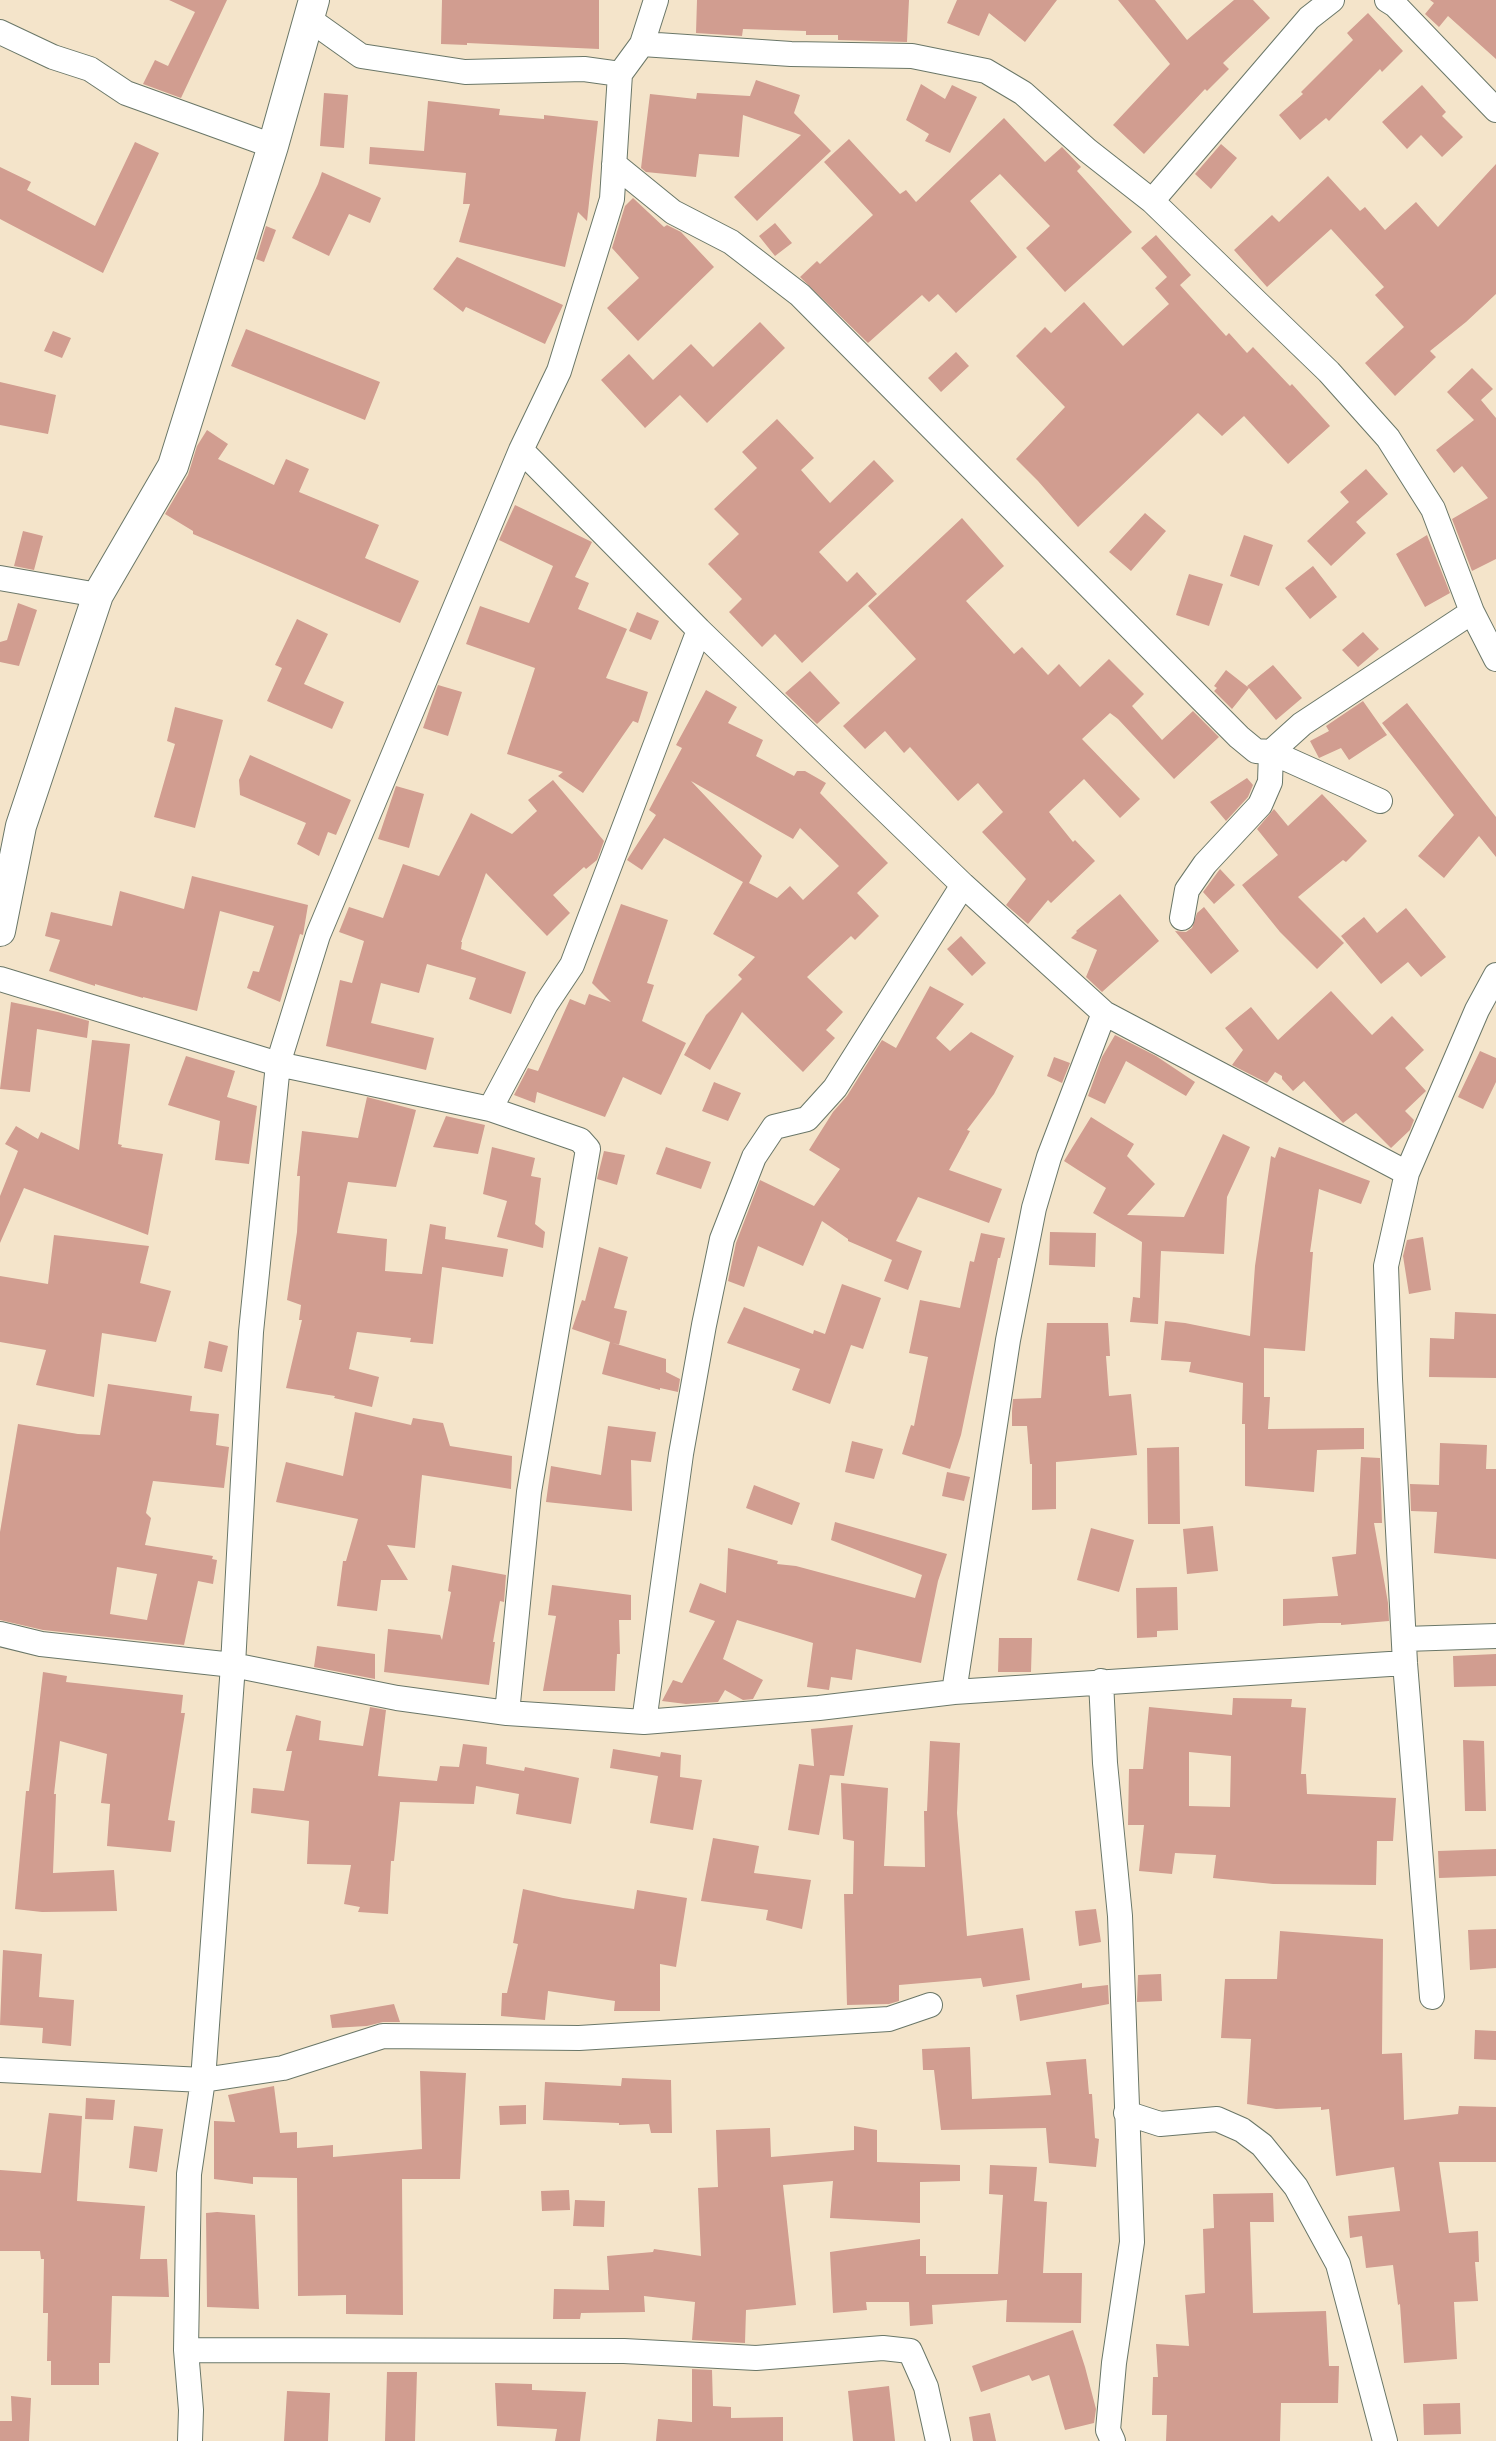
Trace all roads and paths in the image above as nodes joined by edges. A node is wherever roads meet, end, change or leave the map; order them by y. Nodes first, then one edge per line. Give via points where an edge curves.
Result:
1 (656, 0) edge
2 (1332, 0) edge
3 (1387, 0) edge
4 (312, 9) edge
5 (0, 32) edge
6 (642, 44) junction
7 (620, 74) junction
8 (1496, 110) edge
9 (273, 146) junction
10 (614, 164) junction
11 (1152, 201) junction
12 (521, 450) junction
13 (0, 578) edge
14 (98, 596) junction
15 (1472, 612) junction
16 (699, 630) junction
17 (1496, 659) edge
18 (1271, 752) junction
19 (1380, 801) dead end
20 (11, 833) edge
21 (963, 885) junction
22 (1182, 918) dead end
23 (0, 931) edge
24 (1496, 975) edge
25 (0, 979) edge
26 (1104, 1013) junction
27 (1487, 1014) edge
28 (278, 1064) junction
29 (490, 1109) junction
30 (1407, 1173) junction
31 (0, 1634) edge
32 (1496, 1636) edge
33 (1405, 1651) junction
34 (233, 1665) junction
35 (1101, 1682) junction
36 (954, 1692) junction
37 (507, 1713) junction
38 (644, 1722) junction
39 (1432, 1997) dead end
40 (930, 2005) dead end
41 (0, 2070) edge
42 (203, 2080) junction
43 (1126, 2113) junction
44 (186, 2350) junction
45 (190, 2441) edge
46 (938, 2441) edge
47 (1113, 2441) edge
48 (1385, 2441) edge

1 - 6 street
2 - 11 street via 1309,18
3 - 8 street
4 - 7 street via 361,56 465,72 584,69
4 - 9 street
5 - 9 street via 90,69 126,93
6 - 7 street
6 - 11 street via 791,54 912,56 986,71 1023,93
7 - 10 street
9 - 14 street via 173,466
10 - 12 street via 612,199 559,371
10 - 18 street via 673,212 730,242 800,295 1239,738 1256,751
11 - 15 street via 1329,372 1388,438 1432,509
12 - 16 street
12 - 28 street via 318,934
13 - 14 street
14 - 20 street
15 - 17 street
15 - 18 street via 1302,724
16 - 21 street
16 - 29 street via 572,965 546,1004
18 - 19 street
18 - 22 street via 1270,782 1260,805 1205,864 1187,890
20 - 23 street
21 - 26 street
21 - 38 street via 835,1088 807,1119 774,1126 754,1157 722,1239 681,1454
24 - 27 street
25 - 28 street
26 - 30 street
26 - 36 street via 1049,1157 1034,1208 1006,1352
27 - 30 street
28 - 29 street
28 - 34 street via 251,1332
29 - 37 street via 580,1140 588,1149 530,1492
30 - 33 street via 1386,1266
31 - 34 street via 41,1644
32 - 33 street
33 - 35 street
33 - 39 street
34 - 37 street via 397,1698
34 - 42 street
35 - 36 street
35 - 43 street via 1120,1916
36 - 38 street
37 - 38 street
40 - 42 street via 889,2019 603,2036 383,2036 283,2068
41 - 42 street
42 - 44 street via 189,2174
43 - 47 street via 1132,2242 1114,2363 1108,2430
43 - 48 street via 1160,2124 1217,2119 1262,2145 1296,2187 1338,2264
44 - 45 street
44 - 46 street via 624,2351 756,2358 883,2348 910,2351 926,2387

